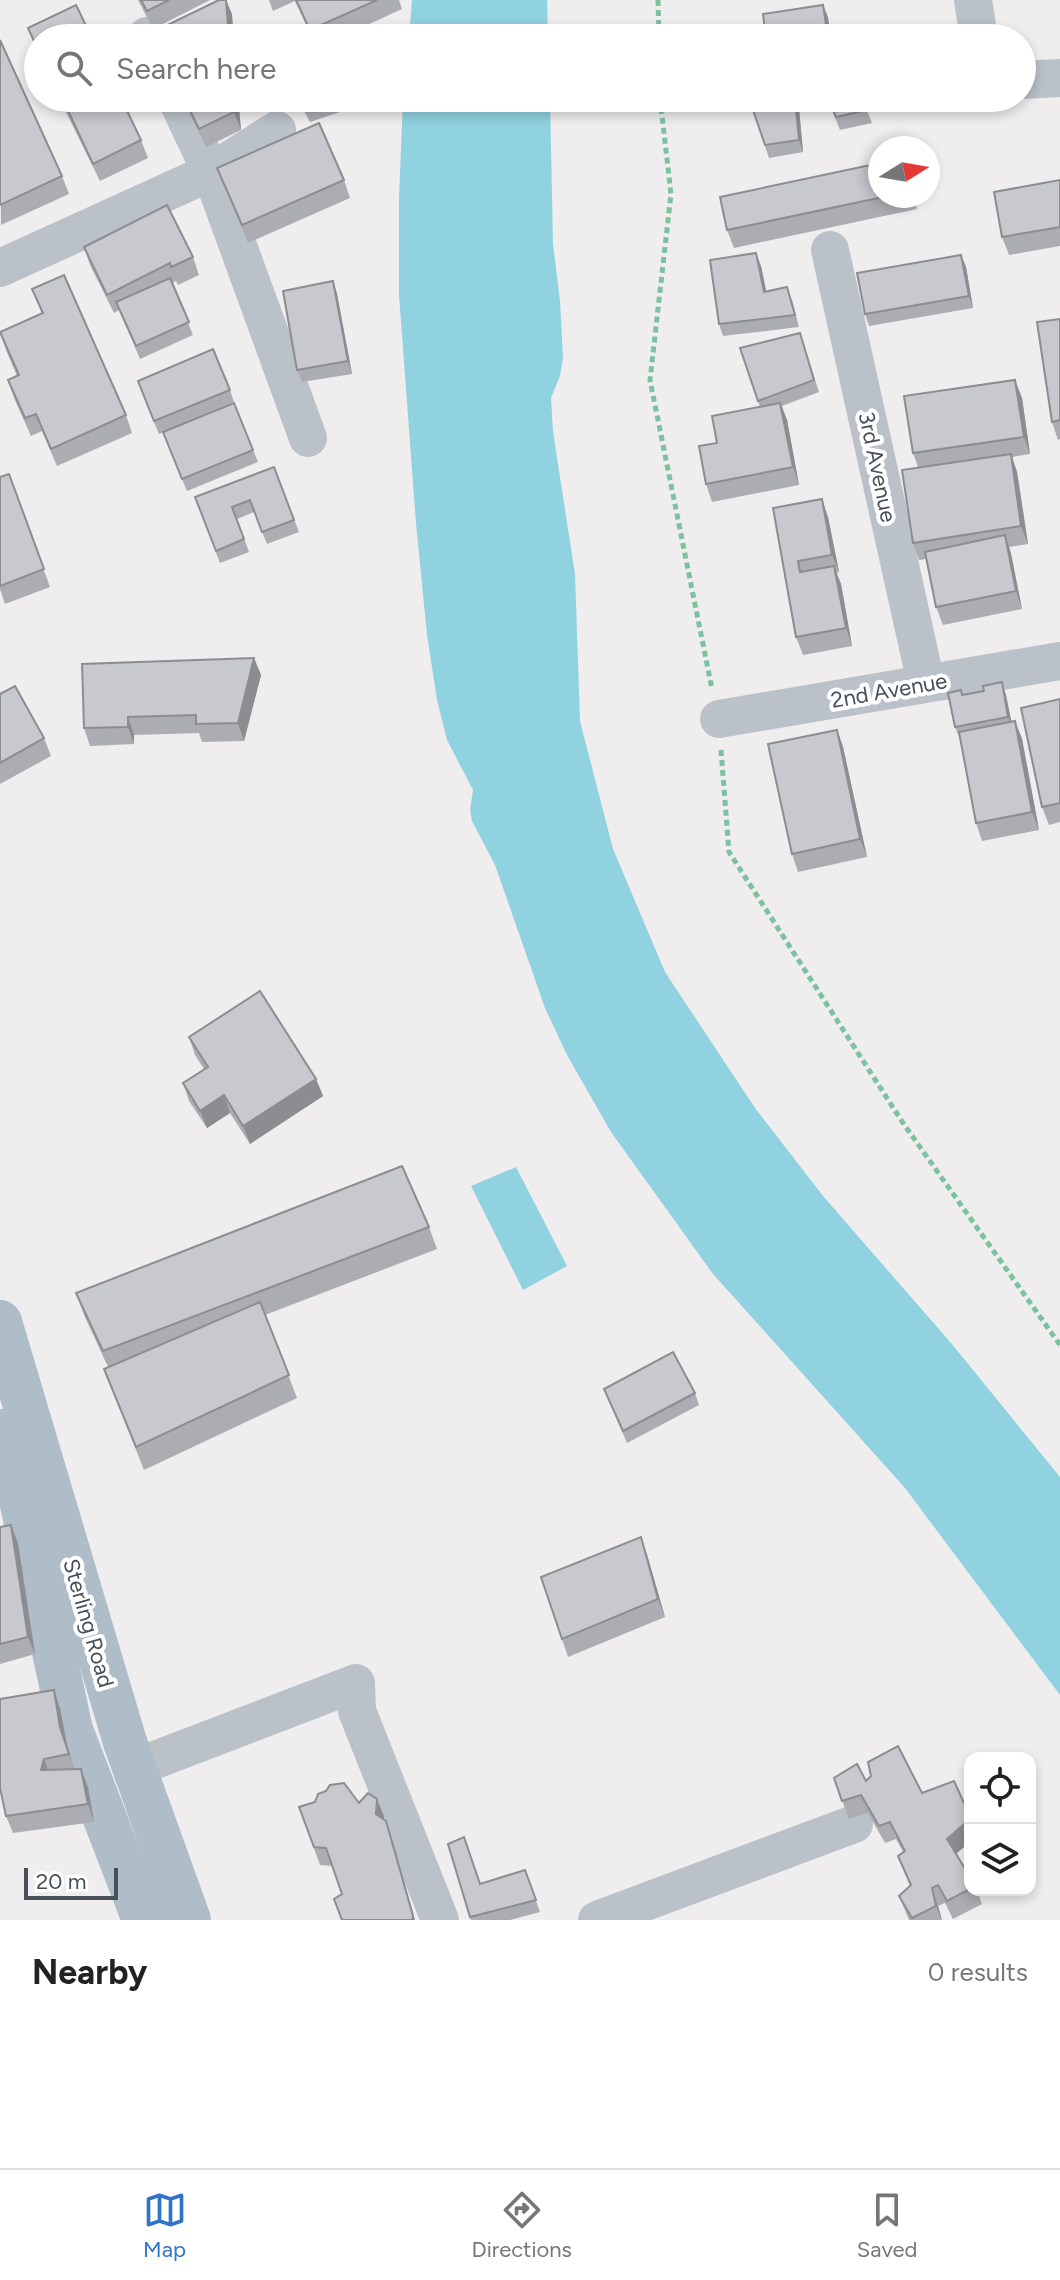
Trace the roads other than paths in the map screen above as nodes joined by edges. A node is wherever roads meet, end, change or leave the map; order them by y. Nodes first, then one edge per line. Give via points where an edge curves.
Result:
1 (973, 0) edge
2 (977, 24) edge
3 (1060, 78) edge
4 (1036, 79) edge
5 (183, 112) edge
6 (277, 130) dead end
7 (211, 172) junction
8 (830, 250) dead end
9 (0, 268) edge
10 (308, 438) dead end
11 (1060, 661) edge
12 (926, 683) junction
13 (719, 719) road end
14 (0, 1322) edge
15 (0, 1431) edge
16 (9, 1484) edge
17 (134, 1768) junction
18 (854, 1824) dead end
19 (144, 1920) edge
20 (189, 1920) edge
21 (440, 1920) edge
22 (597, 1920) edge

1 - 2 street
3 - 4 street
5 - 7 street
6 - 7 street
7 - 9 street
7 - 10 street
8 - 12 street, 3rd Avenue
11 - 12 street, 2nd Avenue
12 - 13 street, 2nd Avenue
14 - 17 main road, Sterling Road
15 - 16 main road, Sterling Road
16 - 19 main road, Sterling Road via 71,1730
17 - 20 main road, Sterling Road
17 - 21 street via 356,1683 357,1711
18 - 22 street

